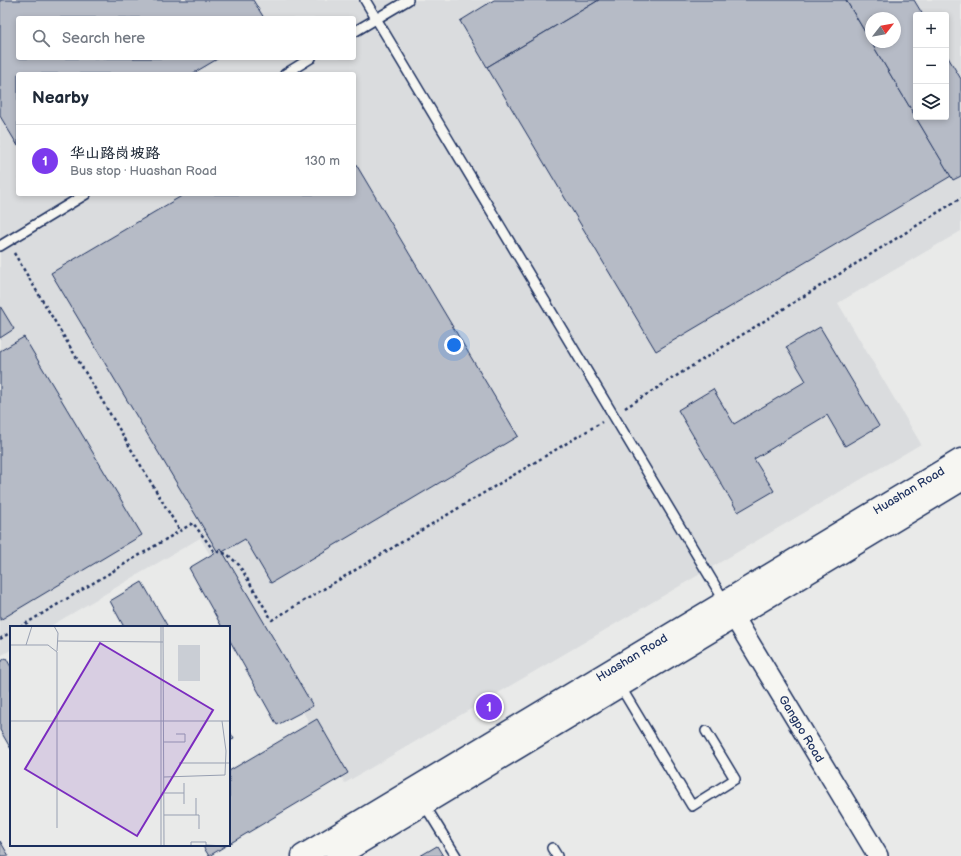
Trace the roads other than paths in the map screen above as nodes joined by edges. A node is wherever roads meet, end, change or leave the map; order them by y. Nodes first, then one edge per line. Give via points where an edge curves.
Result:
1 (365, 0) edge
2 (408, 0) edge
3 (376, 19) junction
4 (356, 31) edge
5 (308, 60) edge
6 (288, 72) edge
7 (83, 196) edge
8 (4, 244) edge
9 (961, 460) edge
10 (961, 480) edge
11 (730, 609) junction
12 (620, 686) junction
13 (706, 731) dead end
14 (424, 804) junction
15 (552, 848) dead end
16 (303, 856) edge
17 (337, 856) edge
18 (456, 856) edge
19 (557, 856) edge
20 (878, 856) edge

1 - 3 lane
2 - 3 lane
3 - 4 lane
3 - 11 lane
5 - 6 lane
7 - 8 lane
9 - 11 street, Huashan Road
10 - 11 street, Huashan Road
11 - 12 street, Huashan Road
11 - 16 street, Huashan Road
11 - 20 street, Gangpo Road
12 - 13 lane via 692,806 735,779
12 - 14 street, Huashan Road
14 - 17 street, Huashan Road
14 - 18 lane
15 - 19 lane

